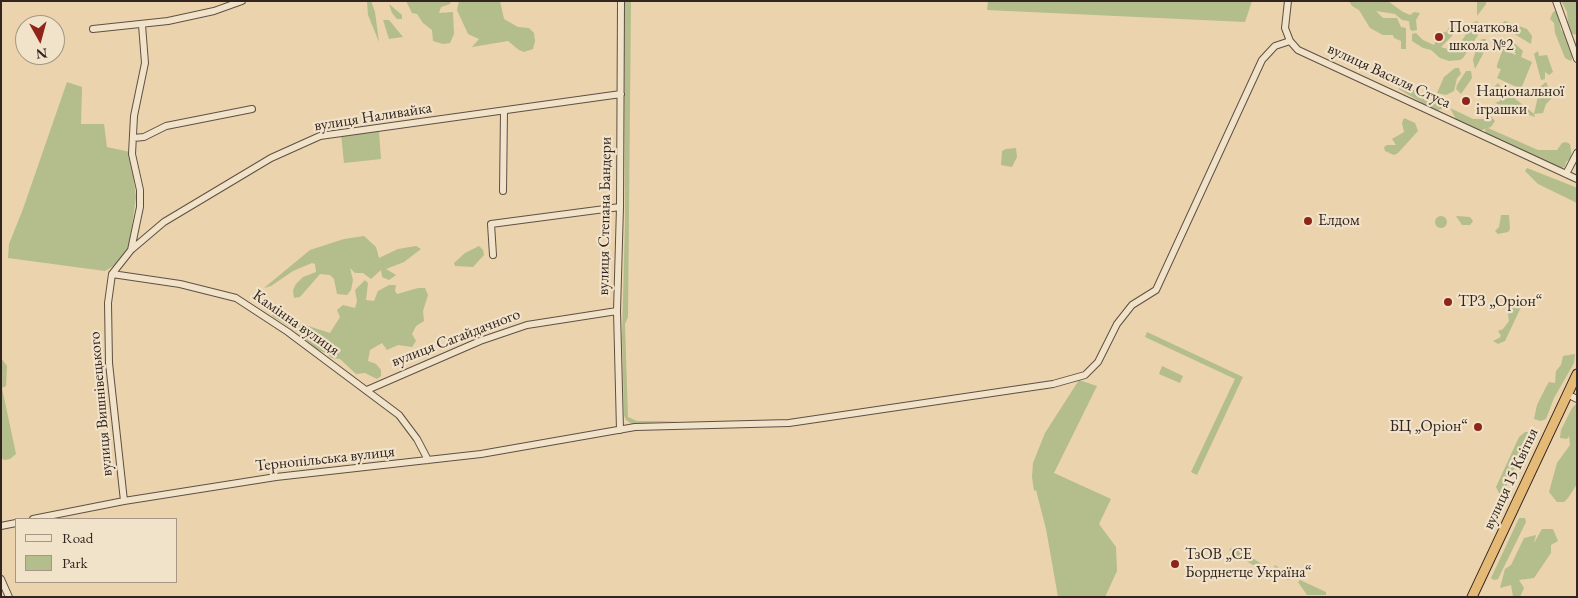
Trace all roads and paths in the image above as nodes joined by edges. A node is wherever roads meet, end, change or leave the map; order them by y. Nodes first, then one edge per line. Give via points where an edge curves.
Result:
1 (242, 1) edge
2 (621, 1) edge
3 (1288, 1) edge
4 (1556, 1) edge
5 (142, 25) junction
6 (93, 29) dead end
7 (1290, 41) junction
8 (1577, 59) edge
9 (621, 94) junction
10 (252, 109) dead end
11 (504, 111) junction
12 (133, 138) junction
13 (1577, 153) edge
14 (1566, 174) junction
15 (1577, 179) edge
16 (503, 192) dead end
17 (620, 207) junction
18 (131, 250) junction
19 (493, 255) dead end
20 (112, 274) junction
21 (617, 311) junction
22 (1577, 374) edge
23 (367, 390) junction
24 (1567, 394) junction
25 (1577, 399) edge
26 (620, 430) junction
27 (428, 460) junction
28 (124, 501) junction
29 (38, 518) edge
30 (15, 522) edge
31 (1, 526) edge
32 (1, 579) edge
33 (9, 597) edge
34 (1472, 597) edge

1 - 5 street via 214,11
2 - 9 street, вулиця Степана Бандери
3 - 7 street via 1285,28
4 - 8 street
5 - 6 street
5 - 12 street via 145,63
7 - 14 street, вулиця Василя Стуса via 1298,50
7 - 26 street, Тернопільська вулиця via 1275,46 1262,60 1156,290 1132,305 1117,324 1098,362 1085,375 1053,384 789,423
9 - 11 street, вулиця Наливайка
9 - 17 street, вулиця Степана Бандери
10 - 12 street via 166,126 144,137
11 - 16 street
11 - 18 street, вулиця Наливайка via 320,136 271,158 204,197 164,222
12 - 18 street via 132,154 140,190 138,223
13 - 14 street
14 - 15 street, вулиця Василя Стуса
17 - 19 street via 491,224
17 - 21 street, вулиця Степана Бандери
18 - 20 street, вулиця Наливайка
20 - 23 street, Камінна вулиця via 180,284 236,298 276,323
20 - 28 street, вулиця Вишнівецького via 108,303 109,363
21 - 23 street, вулиця Сагайдачного via 526,325 480,341
21 - 26 street, вулиця Степана Бандери
22 - 24 highway, вулиця 15 Квітня
23 - 27 street, Камінна вулиця via 405,421
24 - 25 street
24 - 34 highway, вулиця 15 Квітня
26 - 27 street, Тернопільська вулиця via 531,447
27 - 28 street, Тернопільська вулиця via 276,477
28 - 29 street, Тернопільська вулиця
30 - 31 street
32 - 33 street

